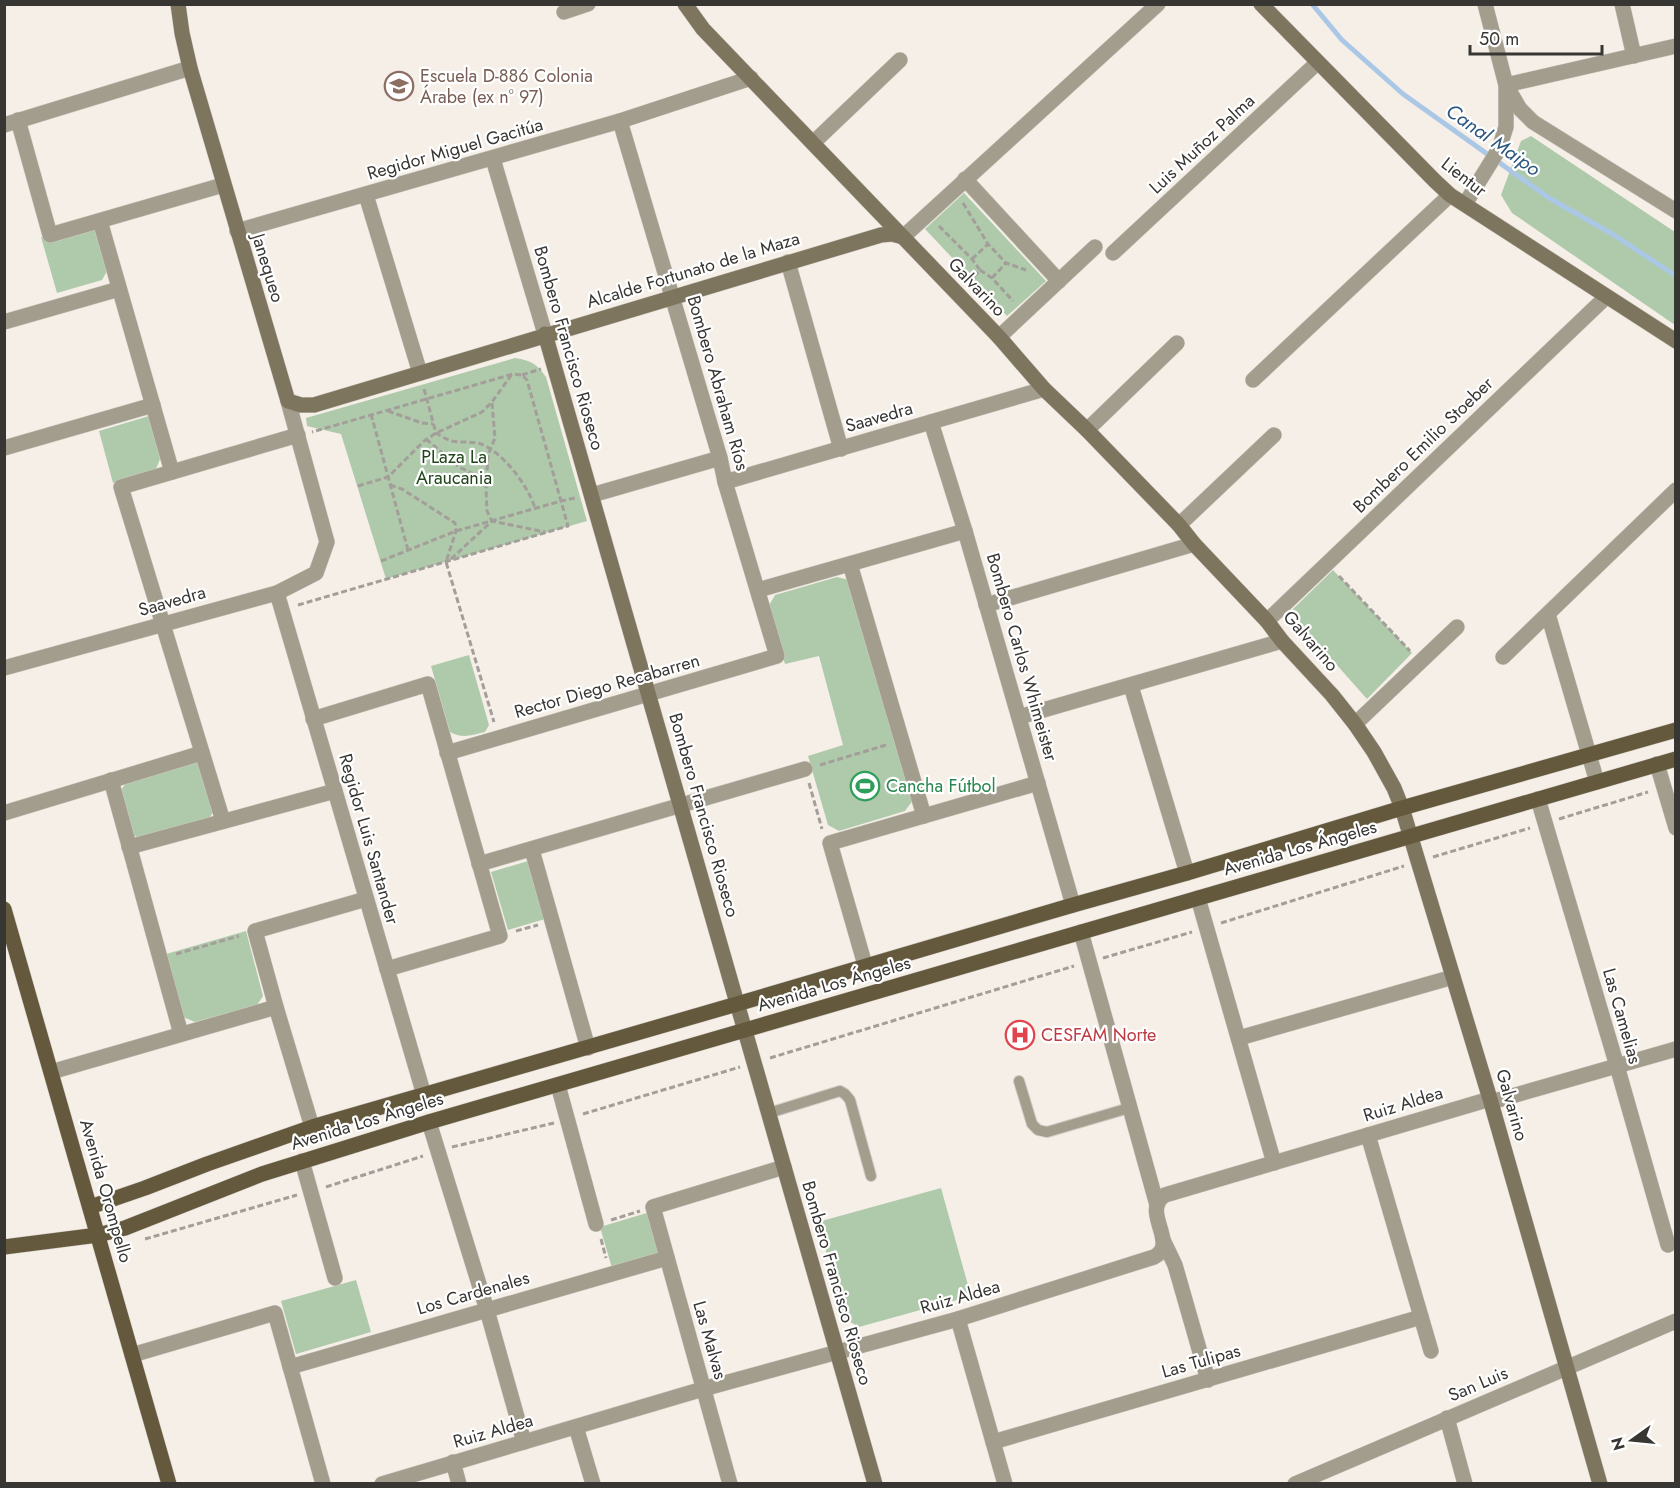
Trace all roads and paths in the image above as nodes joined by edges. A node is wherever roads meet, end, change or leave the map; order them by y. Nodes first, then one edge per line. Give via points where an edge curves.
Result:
1 (178, 4) edge
2 (588, 4) edge
3 (685, 4) edge
4 (1158, 4) edge
5 (1261, 4) edge
6 (1485, 4) edge
7 (1622, 4) edge
8 (564, 12) dead end
9 (1676, 46) edge
10 (1634, 56) junction
11 (900, 60) dead end
12 (1317, 63) junction
13 (190, 68) junction
14 (752, 78) junction
15 (1506, 85) junction
16 (620, 121) junction
17 (11, 122) edge
18 (813, 143) junction
19 (493, 159) junction
20 (960, 184) junction
21 (223, 185) junction
22 (366, 195) junction
23 (1450, 195) junction
24 (1465, 204) junction
25 (1673, 207) edge
26 (877, 211) junction
27 (926, 215) junction
28 (100, 221) junction
29 (237, 231) junction
30 (903, 237) junction
31 (868, 239) junction
32 (988, 244) junction
33 (1095, 247) dead end
34 (1113, 253) dead end
35 (972, 259) junction
36 (788, 262) junction
37 (1006, 263) junction
38 (980, 270) junction
39 (1032, 273) dead end
40 (992, 278) junction
41 (1059, 281) junction
42 (119, 289) junction
43 (958, 295) junction
44 (674, 297) junction
45 (1606, 297) junction
46 (1024, 314) junction
47 (4, 322) edge
48 (545, 334) junction
49 (999, 337) junction
50 (1676, 341) edge
51 (1177, 343) dead end
52 (420, 373) junction
53 (513, 374) junction
54 (1252, 380) dead end
55 (1044, 389) junction
56 (427, 398) junction
57 (288, 401) junction
58 (492, 402) junction
59 (153, 405) junction
60 (386, 410) junction
61 (371, 414) junction
62 (931, 422) junction
63 (433, 424) junction
64 (1087, 430) junction
65 (436, 433) junction
66 (298, 435) junction
67 (1274, 435) dead end
68 (426, 439) junction
69 (4, 448) edge
70 (841, 448) junction
71 (490, 450) junction
72 (720, 458) junction
73 (172, 472) junction
74 (388, 477) junction
75 (486, 480) junction
76 (725, 482) junction
77 (390, 485) junction
78 (358, 486) dead end
79 (1676, 490) edge
80 (592, 495) junction
81 (561, 501) junction
82 (535, 508) junction
83 (492, 520) junction
84 (1179, 525) junction
85 (456, 531) junction
86 (965, 531) junction
87 (547, 533) junction
88 (327, 542) joint
89 (1194, 544) junction
90 (408, 550) junction
91 (381, 561) dead end
92 (448, 562) junction
93 (1327, 563) junction
94 (850, 564) junction
95 (758, 590) junction
96 (277, 593) junction
97 (986, 605) junction
98 (282, 610) junction
99 (1548, 614) junction
100 (1267, 621) junction
101 (163, 624) junction
102 (1456, 627) dead end
103 (1282, 641) junction
104 (777, 656) joint
105 (1503, 657) dead end
106 (1420, 662) junction
107 (4, 668) edge
108 (1131, 686) junction
109 (648, 694) junction
110 (1019, 717) junction
111 (314, 719) junction
112 (1355, 724) junction
113 (1676, 730) edge
114 (498, 738) junction
115 (902, 740) junction
116 (202, 753) junction
117 (447, 753) junction
118 (1589, 755) junction
119 (1676, 759) edge
120 (1657, 764) junction
121 (805, 769) junction
122 (111, 780) junction
123 (1596, 782) junction
124 (1038, 783) junction
125 (1664, 787) junction
126 (335, 791) junction
127 (1538, 799) junction
128 (681, 806) junction
129 (1402, 808) junction
130 (4, 813) edge
131 (924, 816) junction
132 (223, 821) junction
133 (1545, 823) junction
134 (1676, 828) edge
135 (1411, 836) junction
136 (830, 843) junction
137 (129, 847) junction
138 (532, 850) junction
139 (1418, 862) junction
140 (479, 864) junction
141 (1186, 873) junction
142 (1198, 898) junction
143 (366, 899) junction
144 (1073, 905) junction
145 (4, 909) edge
146 (552, 921) junction
147 (1206, 928) junction
148 (255, 932) junction
149 (1081, 932) junction
150 (500, 936) junction
151 (160, 959) junction
152 (1089, 962) junction
153 (865, 965) junction
154 (387, 969) junction
155 (1453, 977) junction
156 (737, 1004) junction
157 (276, 1007) junction
158 (745, 1030) junction
159 (181, 1034) junction
160 (1239, 1038) junction
161 (588, 1048) junction
162 (1676, 1049) edge
163 (754, 1062) junction
164 (1617, 1066) junction
165 (51, 1072) junction
166 (1019, 1081) dead end
167 (558, 1084) junction
168 (424, 1095) junction
169 (1490, 1101) junction
170 (1129, 1108) junction
171 (769, 1113) junction
172 (567, 1119) junction
173 (429, 1122) junction
174 (312, 1127) junction
175 (1368, 1135) junction
176 (438, 1151) junction
177 (302, 1161) junction
178 (1274, 1163) junction
179 (784, 1167) junction
180 (871, 1176) dead end
181 (310, 1191) junction
182 (1157, 1205) junction
183 (90, 1207) junction
184 (653, 1207) junction
185 (596, 1224) junction
186 (98, 1235) junction
187 (145, 1239) dead end
188 (1163, 1240) junction
189 (1668, 1245) dead end
190 (4, 1247) edge
191 (667, 1258) junction
192 (610, 1274) junction
193 (334, 1278) dead end
194 (487, 1310) junction
195 (1421, 1317) junction
196 (958, 1319) junction
197 (1676, 1321) edge
198 (837, 1351) junction
199 (1431, 1351) dead end
200 (132, 1355) junction
201 (290, 1367) junction
202 (1568, 1367) junction
203 (1208, 1380) junction
204 (703, 1389) junction
205 (1447, 1418) junction
206 (576, 1426) junction
207 (524, 1442) junction
208 (993, 1442) junction
209 (453, 1462) junction
210 (169, 1484) edge
211 (323, 1484) edge
212 (382, 1484) edge
213 (459, 1484) edge
214 (592, 1484) edge
215 (730, 1484) edge
216 (874, 1484) edge
217 (1005, 1484) edge
218 (1295, 1484) edge
219 (1466, 1484) edge
220 (1600, 1484) edge

1 - 13 main road, Janequeo
2 - 8 street
3 - 14 main road, Galvarino via 703,29
4 - 20 street
5 - 12 main road, Lientur
6 - 15 street
7 - 10 street
9 - 10 street
10 - 15 street
11 - 18 street
12 - 23 main road, Lientur
12 - 34 street, Luis Muñoz Palma
13 - 17 street
13 - 21 main road, Janequeo
14 - 16 street, Regidor Miguel Gacitúa
14 - 18 main road, Galvarino
15 - 24 street via 1506,127 1499,149
15 - 25 street via 1520,110 1533,122
16 - 19 street, Regidor Miguel Gacitúa
16 - 44 street, Bombero Abraham Ríos
17 - 28 street via 50,235
18 - 26 main road, Galvarino
19 - 22 street, Regidor Miguel Gacitúa
19 - 48 street, Bombero Francisco Rioseco
20 - 27 street
20 - 32 path
20 - 41 street
21 - 28 street
21 - 29 main road, Janequeo
22 - 29 street, Regidor Miguel Gacitúa
22 - 52 street
23 - 24 main road, Lientur
23 - 54 street
24 - 45 main road, Lientur
26 - 30 main road, Galvarino
26 - 31 main road via 883,227
27 - 30 street
27 - 35 path
28 - 42 street
29 - 57 main road, Janequeo
30 - 31 main road, Alcalde Fortunato de la Maza via 892,234
30 - 43 main road, Galvarino
31 - 36 main road, Alcalde Fortunato de la Maza
32 - 35 path
32 - 37 path
33 - 41 street
35 - 38 path
36 - 44 main road, Alcalde Fortunato de la Maza
36 - 70 street
37 - 39 path
37 - 40 path
38 - 40 path
38 - 43 path
40 - 46 path
41 - 46 street
42 - 47 street
42 - 59 street
43 - 49 main road, Galvarino
44 - 48 main road, Alcalde Fortunato de la Maza
44 - 72 street, Bombero Abraham Ríos
45 - 50 main road, Lientur
45 - 93 street, Bombero Emilio Stoeber
46 - 49 street
48 - 52 main road, Alcalde Fortunato de la Maza
48 - 80 main road, Bombero Francisco Rioseco
49 - 55 main road, Galvarino
51 - 64 street
52 - 56 path
52 - 57 main road, Alcalde Fortunato de la Maza via 314,405
53 - 56 path
53 - 58 path
53 - 81 path via 527,380
55 - 62 street, Saavedra
55 - 64 main road, Galvarino
56 - 60 path
56 - 63 path
57 - 66 street, Janequeo
58 - 65 path via 482,412
58 - 71 path via 495,438
59 - 69 street
59 - 73 street
60 - 61 path
60 - 63 path
61 - 66 path
61 - 74 path
62 - 70 street, Saavedra
62 - 86 street, Bombero Carlos Whimeister
63 - 65 path
64 - 84 main road, Galvarino
65 - 68 path
65 - 71 path via 450,441 480,444
66 - 73 street
66 - 88 street, Janequeo
67 - 84 street
68 - 74 path
68 - 75 path via 459,467
70 - 76 street, Saavedra
71 - 75 path
71 - 82 path via 515,471
72 - 76 street, Bombero Abraham Ríos
72 - 80 street
73 - 101 street via 121,487
74 - 77 path
74 - 78 path
75 - 83 path via 486,511
76 - 95 street, Bombero Abraham Ríos
77 - 85 path via 455,523
77 - 90 path
79 - 99 street
80 - 81 path
80 - 109 main road, Bombero Francisco Rioseco
81 - 82 path
81 - 87 path via 568,526
82 - 83 path
83 - 85 path
83 - 87 path
83 - 92 path
84 - 89 main road, Galvarino
85 - 90 path
85 - 92 path
86 - 94 street
86 - 97 street, Bombero Carlos Whimeister
87 - 92 path
88 - 96 street, Saavedra via 316,573
89 - 97 street
89 - 100 main road, Galvarino
90 - 91 path
92 - 98 path
92 - 114 path
93 - 100 street, Bombero Emilio Stoeber
93 - 106 path
94 - 95 street
94 - 115 street
95 - 104 street, Bombero Abraham Ríos
96 - 98 street, Regidor Luis Santander
96 - 101 street, Saavedra
97 - 110 street, Bombero Carlos Whimeister
98 - 111 street, Regidor Luis Santander
99 - 105 street
99 - 118 street
100 - 103 main road, Galvarino
101 - 107 street, Saavedra
101 - 116 street
102 - 106 street
103 - 108 street
103 - 112 main road, Galvarino
104 - 109 street, Rector Diego Recabarren
106 - 112 street
108 - 110 street
108 - 141 street
109 - 114 street, Rector Diego Recabarren
109 - 128 main road, Bombero Francisco Rioseco
110 - 124 street, Bombero Carlos Whimeister
111 - 117 street via 428,684
111 - 126 street, Regidor Luis Santander
112 - 129 main road, Galvarino via 1384,769
113 - 118 main road, Avenida Los Ángeles
114 - 117 street, Rector Diego Recabarren
115 - 121 path
115 - 131 street
116 - 122 street
116 - 132 street
117 - 140 street
118 - 123 street
118 - 129 main road, Avenida Los Ángeles
119 - 120 main road, Avenida Los Ángeles
120 - 123 main road, Avenida Los Ángeles
120 - 125 street
121 - 128 street
121 - 136 path via 824,835
122 - 130 street
122 - 137 street
123 - 127 main road, Avenida Los Ángeles
124 - 131 street
124 - 144 street, Bombero Carlos Whimeister
125 - 133 path
125 - 134 street
126 - 132 street
126 - 143 street, Regidor Luis Santander
127 - 133 street, Las Camelias
127 - 135 main road, Avenida Los Ángeles
128 - 138 street
128 - 156 main road, Bombero Francisco Rioseco
129 - 135 main road, Galvarino
129 - 141 main road, Avenida Los Ángeles
131 - 136 street
132 - 137 street
133 - 139 path
133 - 164 street, Las Camelias
135 - 139 main road, Galvarino
135 - 142 main road, Avenida Los Ángeles
136 - 153 street
137 - 151 street
138 - 140 street
138 - 146 street
139 - 147 path
139 - 155 main road, Galvarino
140 - 150 street
141 - 144 main road, Avenida Los Ángeles
142 - 147 street
142 - 149 main road, Avenida Los Ángeles
143 - 148 street
143 - 154 street, Regidor Luis Santander
144 - 153 main road, Avenida Los Ángeles
145 - 165 main road, Avenida Orompello
146 - 150 path
146 - 161 street
147 - 152 path
147 - 160 street
148 - 151 path
148 - 157 street
149 - 152 street
149 - 158 main road, Avenida Los Ángeles
150 - 154 street
151 - 159 street
152 - 163 path
152 - 170 street
153 - 156 main road, Avenida Los Ángeles
154 - 168 street, Regidor Luis Santander
155 - 160 street
155 - 169 main road, Galvarino
156 - 158 main road, Bombero Francisco Rioseco
156 - 161 main road, Avenida Los Ángeles
157 - 159 street
157 - 174 street
158 - 163 main road, Bombero Francisco Rioseco
158 - 167 main road, Avenida Los Ángeles
159 - 165 street
160 - 178 street
161 - 168 main road, Avenida Los Ángeles
162 - 164 street, Ruiz Aldea
163 - 171 main road, Bombero Francisco Rioseco
163 - 172 path
164 - 169 street, Ruiz Aldea
164 - 189 street, Las Camelias
165 - 183 main road, Avenida Orompello
166 - 170 lane via 1032,1124 1038,1130 1047,1132
167 - 172 street
167 - 173 main road, Avenida Los Ángeles
168 - 174 main road, Avenida Los Ángeles
169 - 175 street, Ruiz Aldea
169 - 202 main road, Galvarino
170 - 182 street
171 - 179 main road, Bombero Francisco Rioseco
171 - 180 lane via 840,1091 845,1094
172 - 176 path
172 - 185 street
173 - 176 street
173 - 177 main road, Avenida Los Ángeles
174 - 183 main road, Avenida Los Ángeles
175 - 178 street, Ruiz Aldea
175 - 195 street
176 - 181 path
176 - 194 street
177 - 181 street
177 - 186 main road, Avenida Los Ángeles
178 - 182 street, Ruiz Aldea via 1166,1195
179 - 184 street
179 - 198 main road, Bombero Francisco Rioseco
181 - 187 path
181 - 193 street
182 - 188 street
183 - 186 main road, Avenida Orompello
184 - 185 path
184 - 191 street, Las Malvas
185 - 192 path
186 - 190 main road, Avenida Los Ángeles
186 - 200 main road, Avenida Orompello
188 - 196 street, Ruiz Aldea via 1160,1254 1154,1257
188 - 203 street via 1175,1265
191 - 192 street, Los Cardenales
191 - 204 street, Las Malvas
192 - 194 street, Los Cardenales
194 - 201 street, Los Cardenales
194 - 207 street
195 - 199 street
195 - 203 street, Las Tulipas
196 - 198 street, Ruiz Aldea
196 - 208 street
197 - 202 street, San Luis
198 - 204 street, Ruiz Aldea
198 - 216 main road, Bombero Francisco Rioseco
200 - 201 street via 274,1313
200 - 210 main road, Avenida Orompello
201 - 211 street
202 - 205 street, San Luis
202 - 220 main road, Galvarino
203 - 208 street, Las Tulipas
204 - 206 street, Ruiz Aldea
204 - 215 street, Las Malvas
205 - 218 street, San Luis
205 - 219 street
206 - 207 street, Ruiz Aldea
206 - 214 street
207 - 209 street, Ruiz Aldea
208 - 217 street
209 - 212 street, Ruiz Aldea
209 - 213 street

